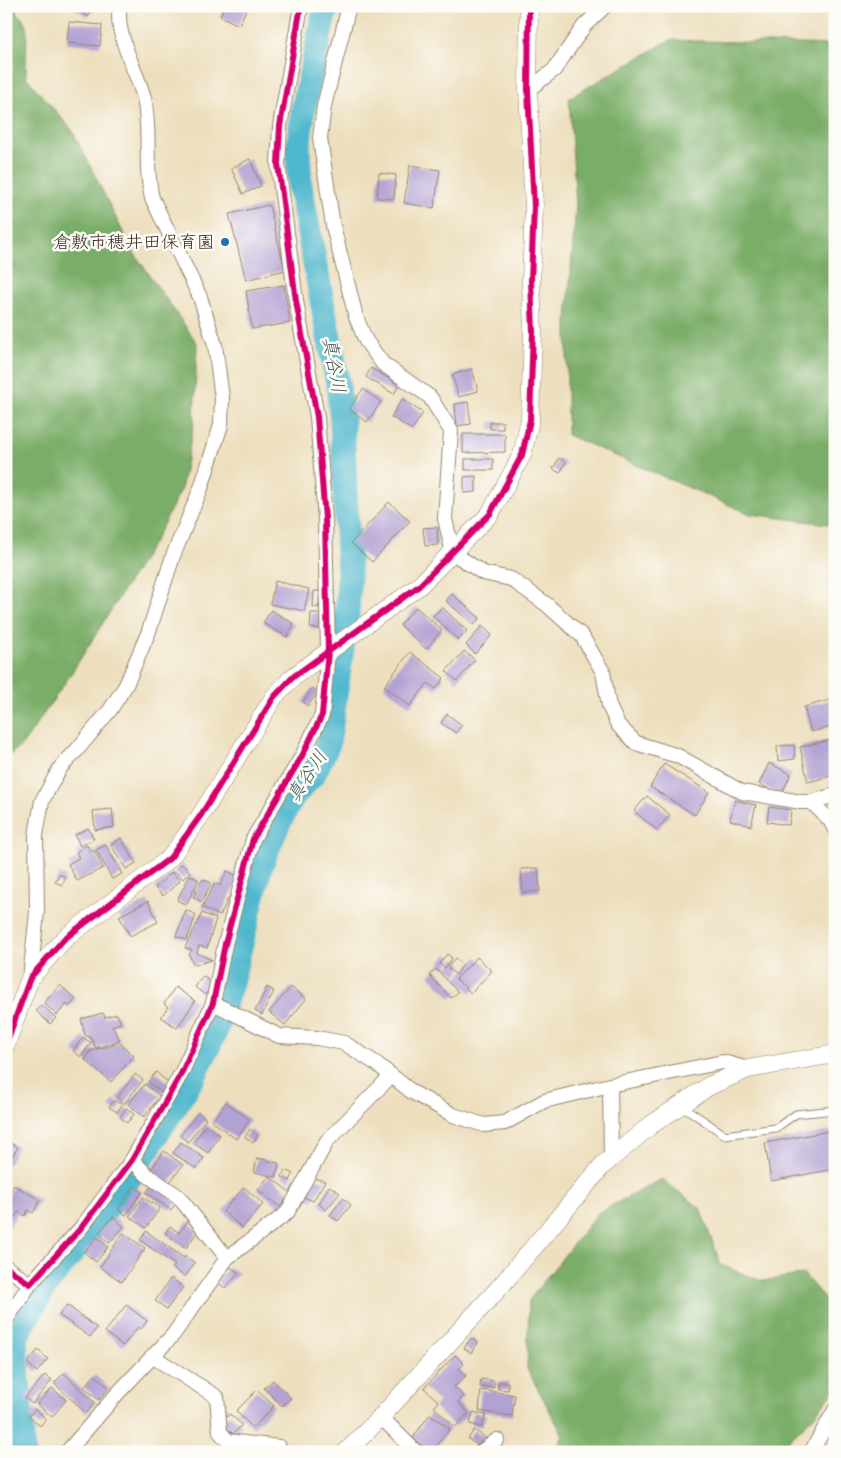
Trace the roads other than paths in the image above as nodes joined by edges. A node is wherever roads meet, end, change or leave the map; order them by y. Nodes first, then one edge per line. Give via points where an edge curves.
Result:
1 (120, 6) edge
2 (300, 6) edge
3 (349, 6) edge
4 (528, 6) edge
5 (606, 6) edge
6 (528, 90) junction
7 (453, 553) junction
8 (332, 648) junction
9 (835, 796) edge
10 (811, 802) junction
11 (835, 829) edge
12 (30, 978) junction
13 (215, 1004) junction
14 (6, 1044) edge
15 (835, 1054) edge
16 (748, 1069) junction
17 (391, 1076) junction
18 (610, 1085) junction
19 (680, 1105) junction
20 (835, 1110) edge
21 (611, 1158) junction
22 (132, 1161) junction
23 (227, 1258) junction
24 (6, 1267) edge
25 (30, 1284) junction
26 (6, 1320) edge
27 (152, 1356) junction
28 (835, 1410) edge
29 (382, 1417) junction
30 (497, 1440) dead end
31 (67, 1452) edge
32 (280, 1452) edge
33 (346, 1452) edge
34 (416, 1452) edge
35 (481, 1452) edge
36 (811, 1452) edge

1 - 12 street via 119,25 144,100 148,182 152,198 200,297 215,345 222,398 221,425 149,631 126,685 110,710 60,768 42,801 36,835 37,912
2 - 8 street via 280,126 278,164 296,301 317,417
3 - 7 street via 324,106 320,138 333,226 356,316 366,341 383,364 430,397 451,431 444,519
4 - 6 street
5 - 6 street via 584,26 554,70
6 - 7 street via 534,207 530,420 522,455 490,514
7 - 8 street via 419,586
7 - 10 street via 483,573 511,579 582,636 603,672 609,706 618,725 636,743 678,756 742,792 770,799
8 - 12 street via 292,677 274,698 201,815 170,858 64,939
8 - 13 street via 322,715 253,840 225,944
9 - 10 street
10 - 11 street
12 - 14 street
13 - 17 street via 279,1036 344,1043
13 - 22 street via 181,1074
15 - 16 street
16 - 18 street via 723,1062
16 - 19 street via 709,1086
17 - 18 street via 412,1092 453,1114 484,1125 505,1123 544,1101
17 - 23 street via 327,1141 287,1213
18 - 21 street
19 - 20 lane via 725,1135 776,1128 796,1114
19 - 21 street
21 - 29 street
22 - 23 street via 147,1176 178,1196
22 - 25 street via 81,1228
23 - 27 street via 173,1335
24 - 25 street
25 - 26 street
27 - 31 street
27 - 32 street via 217,1397 220,1432 228,1441 279,1447
28 - 36 street
29 - 33 street
29 - 34 street
30 - 35 street

